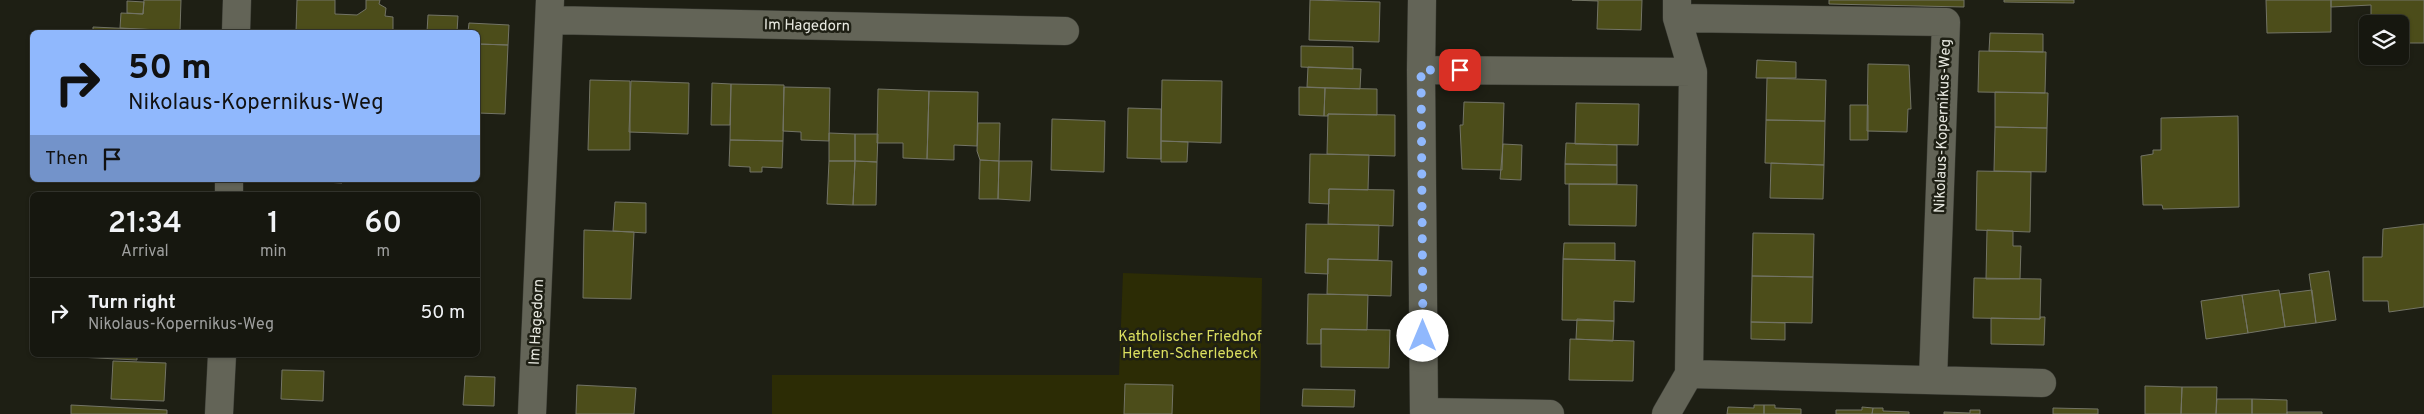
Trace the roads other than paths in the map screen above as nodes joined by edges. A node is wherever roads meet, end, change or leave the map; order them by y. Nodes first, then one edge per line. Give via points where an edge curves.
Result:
1 (237, 0) edge
2 (1422, 0) edge
3 (1677, 9) edge
4 (550, 10) edge
5 (236, 30) edge
6 (1065, 31) dead end
7 (1421, 70) junction
8 (1693, 72) junction
9 (222, 357) edge
10 (1689, 374) junction
11 (1933, 379) junction
12 (2042, 383) dead end
13 (219, 414) edge
14 (532, 414) edge
15 (1550, 414) edge
16 (1666, 414) edge

1 - 5 street
2 - 7 street
3 - 8 street, Nikolaus-Kopernikus-Weg
3 - 11 street, Nikolaus-Kopernikus-Weg via 1946,22
4 - 6 street, Im Hagedorn
4 - 14 street, Im Hagedorn
7 - 8 street
7 - 15 street via 1424,412
8 - 10 street, Nikolaus-Kopernikus-Weg
9 - 13 street
10 - 11 street
10 - 16 street, Nikolaus-Kopernikus-Weg
11 - 12 street

